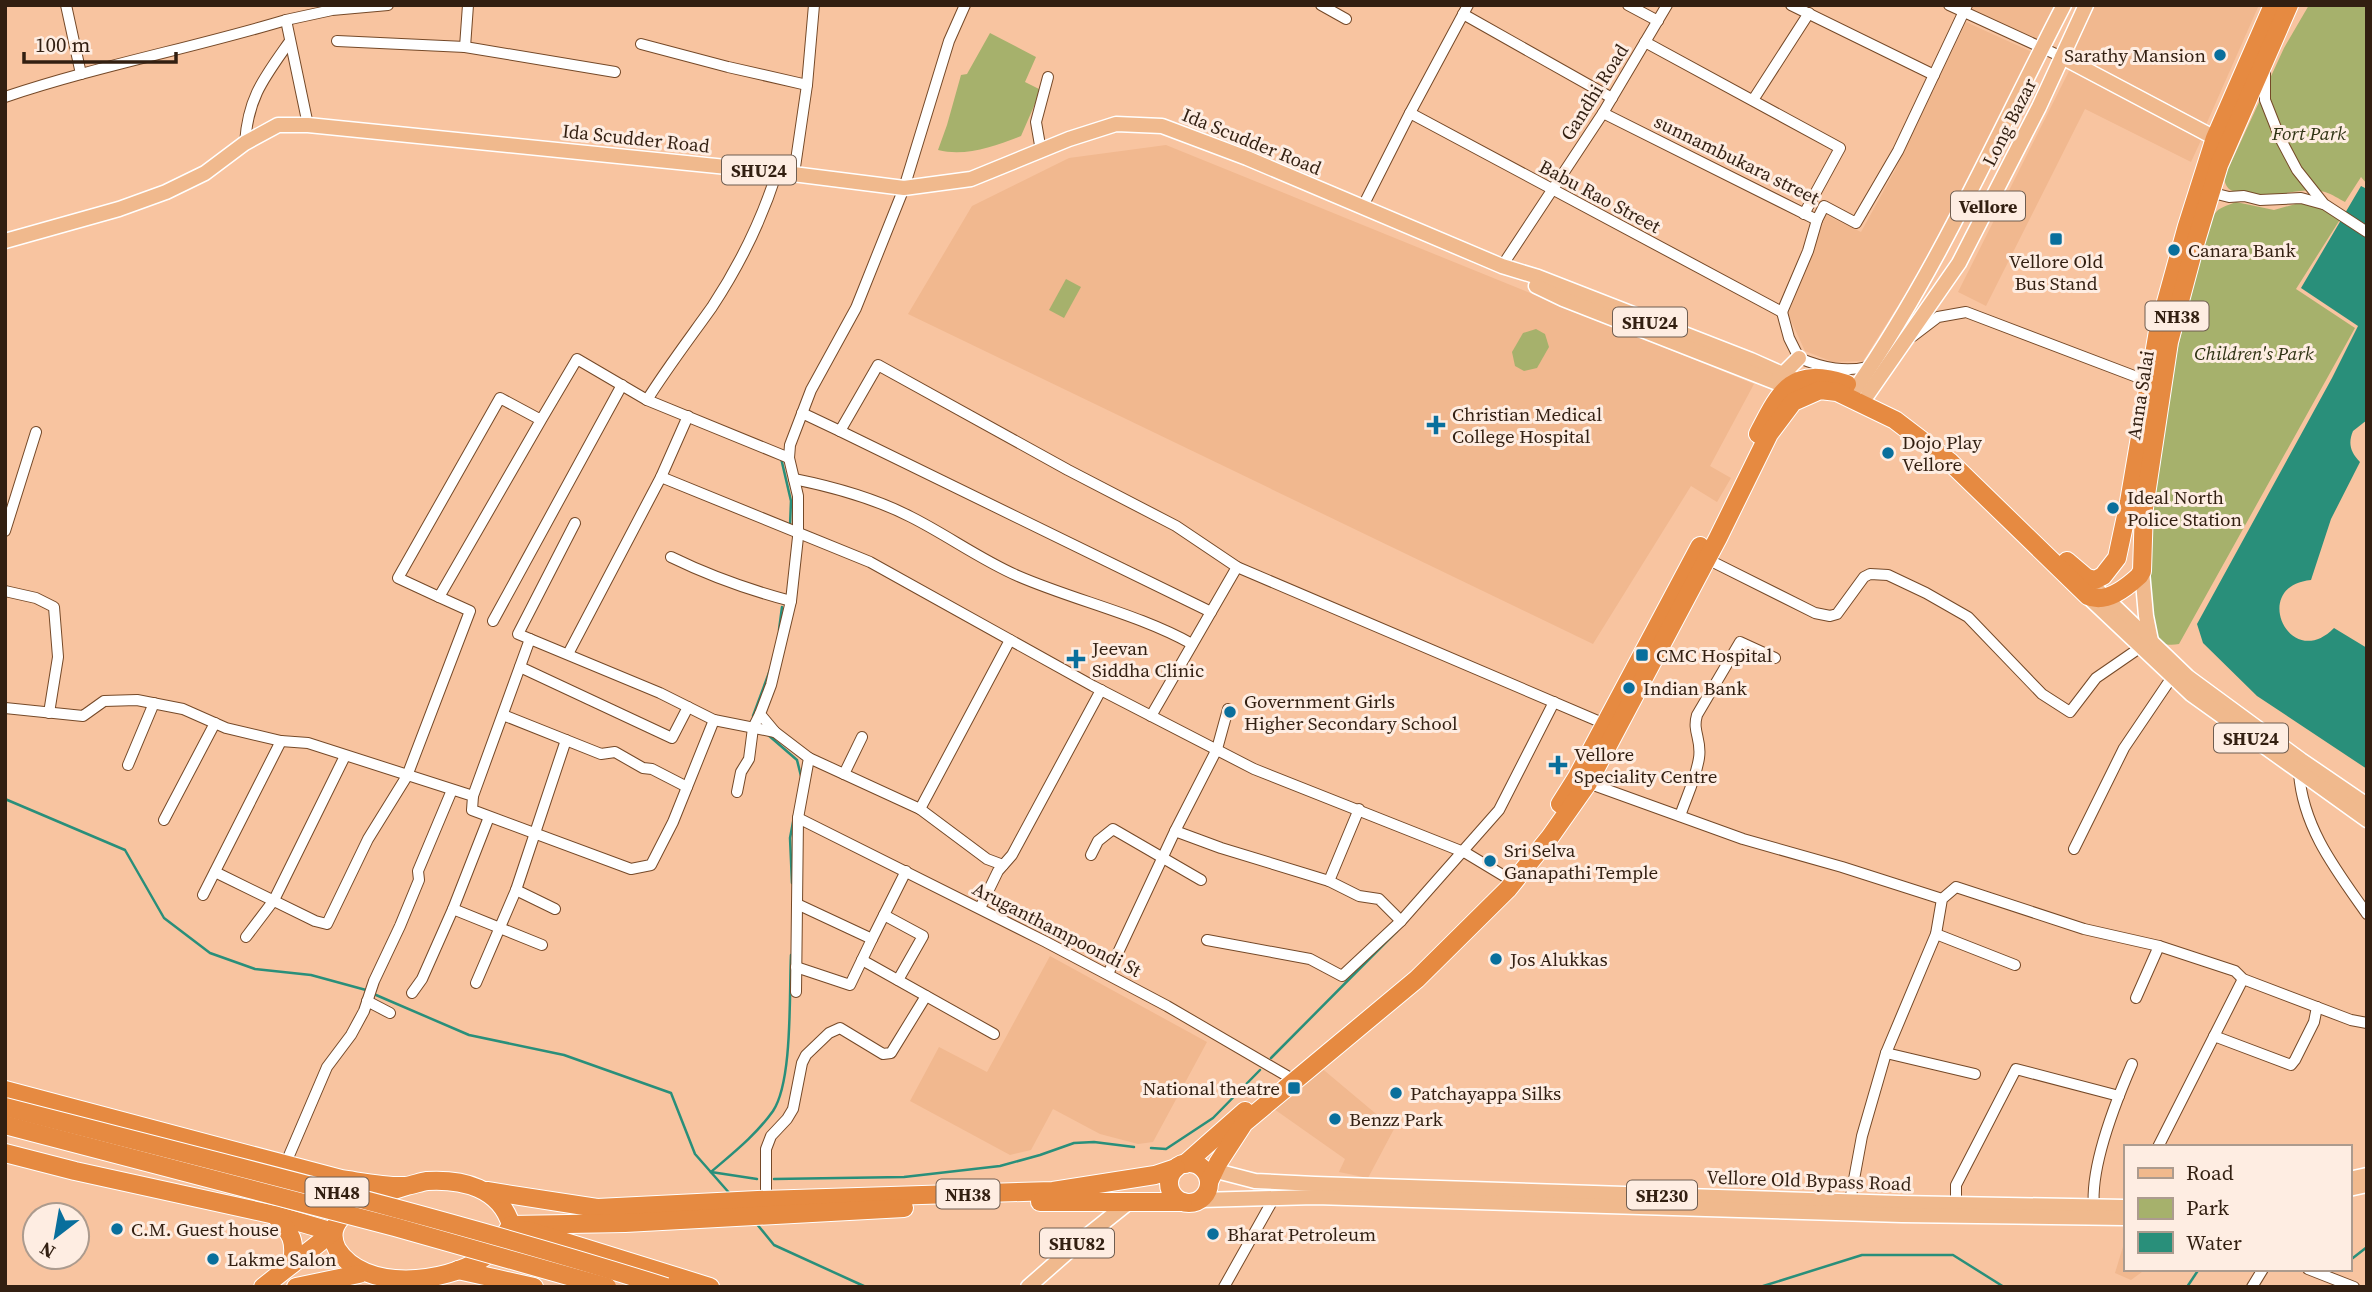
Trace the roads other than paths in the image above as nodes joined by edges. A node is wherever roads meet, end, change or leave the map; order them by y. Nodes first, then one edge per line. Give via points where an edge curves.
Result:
1 (66, 5) edge
2 (388, 5) edge
3 (468, 5) edge
4 (814, 5) edge
5 (965, 5) edge
6 (1321, 5) edge
7 (1628, 5) edge
8 (1667, 5) edge
9 (1791, 5) edge
10 (1950, 5) edge
11 (2064, 5) edge
12 (2086, 5) edge
13 (2273, 5) edge
14 (2289, 5) edge
15 (1965, 9) edge
16 (1466, 10) edge
17 (1808, 13) junction
18 (1346, 19) dead end
19 (286, 20) junction
20 (1658, 21) junction
21 (290, 41) junction
22 (337, 41) dead end
23 (1645, 42) junction
24 (641, 44) dead end
25 (465, 47) junction
26 (2041, 47) junction
27 (2062, 57) junction
28 (2264, 59) junction
29 (615, 72) dead end
30 (81, 74) junction
31 (1934, 75) junction
32 (1048, 77) dead end
33 (807, 85) junction
34 (5, 97) edge
35 (1612, 98) junction
36 (1753, 100) junction
37 (1410, 113) junction
38 (1603, 113) junction
39 (308, 125) junction
40 (2215, 138) junction
41 (244, 144) junction
42 (1041, 151) junction
43 (777, 172) junction
44 (794, 174) junction
45 (904, 188) junction
46 (1552, 191) junction
47 (2209, 192) junction
48 (2324, 204) junction
49 (1362, 208) junction
50 (1804, 214) junction
51 (1817, 220) junction
52 (2367, 232) edge
53 (5, 241) edge
54 (1502, 266) junction
55 (1782, 312) junction
56 (1906, 342) junction
57 (1799, 358) junction
58 (1871, 366) junction
59 (2150, 382) junction
60 (622, 385) junction
61 (1795, 385) junction
62 (1862, 391) junction
63 (647, 400) junction
64 (802, 413) junction
65 (688, 416) junction
66 (541, 420) junction
67 (840, 431) junction
68 (36, 432) dead end
69 (789, 458) junction
70 (661, 477) junction
71 (794, 479) junction
72 (575, 523) dead end
73 (5, 531) edge
74 (798, 534) junction
75 (671, 557) dead end
76 (2117, 558) junction
77 (1707, 559) junction
78 (1237, 567) junction
79 (2142, 570) junction
80 (2080, 582) junction
81 (5, 591) edge
82 (439, 597) junction
83 (2112, 599) junction
84 (791, 601) junction
85 (1211, 612) junction
86 (493, 621) dead end
87 (530, 639) junction
88 (1010, 640) junction
89 (1192, 644) junction
90 (2146, 645) junction
91 (568, 654) junction
92 (1775, 658) dead end
93 (520, 667) junction
94 (2172, 677) junction
95 (1101, 690) junction
96 (1554, 702) junction
97 (154, 704) junction
98 (688, 707) junction
99 (5, 708) edge
100 (1228, 709) dead end
101 (49, 713) junction
102 (760, 714) junction
103 (503, 715) junction
104 (1151, 716) junction
105 (714, 720) junction
106 (215, 723) junction
107 (1605, 724) junction
108 (753, 729) junction
109 (775, 732) junction
110 (862, 737) dead end
111 (566, 740) junction
112 (281, 741) junction
113 (1217, 749) junction
114 (345, 756) junction
115 (809, 758) junction
116 (128, 765) dead end
117 (2299, 773) junction
118 (844, 774) junction
119 (407, 776) junction
120 (1588, 783) junction
121 (687, 786) junction
122 (452, 790) junction
123 (737, 792) dead end
124 (473, 796) junction
125 (2367, 805) edge
126 (920, 809) junction
127 (1359, 809) junction
128 (1680, 816) junction
129 (489, 817) junction
130 (798, 818) junction
131 (164, 820) dead end
132 (2367, 820) edge
133 (1175, 831) junction
134 (536, 834) junction
135 (2074, 849) dead end
136 (1461, 851) junction
137 (1091, 855) dead end
138 (1161, 858) junction
139 (1003, 866) junction
140 (906, 871) junction
141 (215, 872) junction
142 (1510, 879) junction
143 (1201, 880) dead end
144 (1329, 881) junction
145 (516, 890) junction
146 (203, 895) dead end
147 (1942, 899) junction
148 (274, 901) junction
149 (797, 904) junction
150 (980, 908) junction
151 (453, 909) junction
152 (555, 909) dead end
153 (2367, 914) edge
154 (884, 915) junction
155 (1401, 920) junction
156 (500, 929) junction
157 (1936, 934) junction
158 (246, 937) dead end
159 (873, 939) junction
160 (1207, 940) dead end
161 (542, 944) dead end
162 (2159, 946) junction
163 (862, 960) junction
164 (2015, 965) dead end
165 (796, 967) junction
166 (1108, 974) junction
167 (2243, 979) junction
168 (898, 980) junction
169 (476, 982) dead end
170 (796, 992) dead end
171 (412, 993) dead end
172 (926, 996) junction
173 (2136, 998) dead end
174 (367, 1001) junction
175 (2317, 1007) junction
176 (390, 1013) dead end
177 (2367, 1023) edge
178 (994, 1034) dead end
179 (2214, 1036) junction
180 (1886, 1052) junction
181 (2132, 1064) dead end
182 (1975, 1074) dead end
183 (1291, 1078) junction
184 (5, 1090) edge
185 (2119, 1096) junction
186 (5, 1107) edge
187 (5, 1125) edge
188 (2159, 1145) edge
189 (5, 1153) edge
190 (285, 1165) junction
191 (1197, 1170) junction
192 (407, 1186) junction
193 (486, 1191) junction
194 (1274, 1198) junction
195 (1956, 1200) dead end
196 (1192, 1201) junction
197 (1850, 1201) junction
198 (1128, 1203) junction
199 (763, 1205) junction
200 (2094, 1207) junction
201 (2124, 1207) edge
202 (685, 1212) junction
203 (275, 1215) junction
204 (2124, 1218) edge
205 (511, 1225) junction
206 (333, 1232) junction
207 (292, 1264) junction
208 (458, 1270) junction
209 (2262, 1271) edge
210 (2313, 1271) edge
211 (359, 1274) junction
212 (263, 1287) edge
213 (296, 1287) edge
214 (534, 1287) edge
215 (607, 1287) edge
216 (666, 1287) edge
217 (710, 1287) edge
218 (1028, 1287) edge
219 (1224, 1287) edge
220 (2252, 1287) edge
221 (2354, 1287) edge

1 - 30 street
2 - 19 street
3 - 25 street
4 - 33 street
5 - 45 street via 949,41
6 - 18 street
7 - 20 street
8 - 20 street, Gandhi Road
9 - 17 street
10 - 15 street
11 - 26 main road
12 - 27 main road, Long Bazar / Vellore
13 - 40 highway, Anna Salai / NH38
14 - 28 highway, Anna Salai / NH38
15 - 26 street
15 - 31 street, sunnambukara street
16 - 35 street
16 - 37 street
17 - 31 street
17 - 36 street
19 - 21 street
19 - 30 street
20 - 23 street, Gandhi Road
21 - 39 street
21 - 41 street via 258,85
22 - 25 street
23 - 35 street, Gandhi Road
23 - 36 street
24 - 33 street
25 - 29 street
26 - 27 street
26 - 58 main road via 1941,250
27 - 40 main road
27 - 56 main road, Long Bazar / Vellore via 1959,263
28 - 47 highway, Anna Salai / NH38
28 - 48 street via 2265,100 2280,138 2297,170
30 - 34 street
31 - 51 street, sunnambukara street via 1856,223 1824,206
32 - 42 street via 1036,122
33 - 44 street
35 - 38 street, Gandhi Road
36 - 50 street via 1840,148
37 - 46 street, Babu Rao Street
37 - 49 street
38 - 46 street, Gandhi Road
38 - 50 street, sunnambukara street
39 - 41 main road, Ida Scudder Road / SHU24 via 278,125
39 - 43 main road, Ida Scudder Road / SHU24
40 - 59 highway, Anna Salai / NH38 via 2158,331
41 - 53 main road, Ida Scudder Road / SHU24 via 205,173 166,192
42 - 45 main road, Ida Scudder Road / SHU24 via 971,179
42 - 49 main road, Ida Scudder Road / SHU24 via 1116,124 1162,126
43 - 44 main road, Ida Scudder Road / SHU24
43 - 63 street via 742,255
44 - 45 main road, Ida Scudder Road / SHU24
45 - 64 street via 856,309
46 - 54 street, Gandhi Road
46 - 55 street, Babu Rao Street
47 - 48 street via 2260,200 2301,198
47 - 79 highway, Anna Salai / NH38 via 2169,342 2144,508
48 - 52 street
49 - 54 main road, Ida Scudder Road / SHU24
50 - 51 street, sunnambukara street
51 - 55 street
54 - 61 main road, SHU24 via 1563,299
55 - 57 street
56 - 58 street
56 - 59 street via 1938,317 1966,312
56 - 62 main road, Long Bazar / Vellore
57 - 58 street via 1821,367 1850,370
57 - 61 main road
58 - 62 main road
59 - 76 highway, Anna Salai / NH38
60 - 63 street
60 - 66 street via 577,359
60 - 86 street
61 - 62 highway via 1810,377 1823,378
61 - 77 highway, NH38 via 1793,402 1769,434
61 - 80 highway via 1838,392 1895,420 1950,462
61 - 107 highway, NH38 via 1770,411
62 - 80 highway via 1927,430 1953,452
63 - 65 street
64 - 67 street
64 - 69 street
65 - 69 street
65 - 70 street
66 - 82 street
66 - 82 street via 500,398 398,578
67 - 78 street via 878,365 1176,526
67 - 85 street
68 - 73 street
69 - 71 street
70 - 74 street
70 - 91 street
71 - 74 street
71 - 89 street via 832,486 910,516 1015,575 1161,627
72 - 87 street via 518,634
74 - 84 street
74 - 88 street via 870,562
75 - 84 street via 731,584
76 - 80 highway via 2103,576
76 - 83 main road
77 - 90 street via 1815,613 1830,616 1837,614 1864,577 1888,575 1968,617 2042,694 2070,712 2096,678
77 - 120 highway, NH38
78 - 85 street
78 - 96 street
79 - 83 highway
79 - 90 main road
80 - 83 highway via 2094,598
80 - 90 main road, SHU24
81 - 101 street via 54,607 58,657
82 - 119 street via 470,611
83 - 90 main road via 2120,620
84 - 102 street
85 - 89 street
87 - 91 street
87 - 93 street
88 - 95 street
88 - 126 street
89 - 104 street
90 - 94 main road, SHU24
90 - 125 main road, SHU24
91 - 98 street
92 - 128 street via 1740,642 1697,715 1694,727 1700,741 1699,759
93 - 98 street via 672,738
93 - 103 street
94 - 117 main road, SHU24
94 - 135 street via 2123,748
95 - 104 street
95 - 139 street
96 - 107 street
96 - 136 street via 1499,810
97 - 101 street via 104,701 83,716
97 - 106 street via 183,709
97 - 116 street
98 - 105 street
99 - 101 street
100 - 113 street
102 - 108 street
102 - 109 street
103 - 111 street
103 - 124 street
104 - 113 street
105 - 108 street
105 - 121 street
106 - 112 street
106 - 131 street
107 - 142 highway, NH38 via 1577,777
108 - 109 street
108 - 123 street via 749,759
109 - 115 street
110 - 118 street
111 - 121 street via 601,754 615,752
111 - 134 street
112 - 114 street via 308,743
112 - 141 street
113 - 127 street via 1254,769
113 - 133 street
114 - 119 street
114 - 148 street
115 - 118 street
115 - 130 street
117 - 132 main road, SHU24
117 - 153 street via 2310,822
118 - 126 street
119 - 122 street
119 - 148 street via 368,839 327,924
120 - 128 street
120 - 142 highway, NH38 via 1550,838
121 - 134 street via 651,865 631,869
122 - 124 street
122 - 174 street
124 - 129 street via 472,810
126 - 139 street
127 - 136 street
127 - 144 street
128 - 147 street
129 - 134 street
129 - 151 street
130 - 140 street, Aruganthampoondi St
130 - 149 street
133 - 138 street
133 - 144 street
134 - 145 street
136 - 142 street
136 - 155 street
137 - 138 street via 1098,841 1113,829
138 - 143 street
138 - 166 street
139 - 150 street
140 - 150 street, Aruganthampoondi St
140 - 154 street
141 - 146 street
141 - 148 street
142 - 183 highway, NH38 via 1417,979
144 - 155 street via 1379,900
145 - 152 street
145 - 156 street
147 - 157 street
147 - 162 street via 1956,887 2084,929
148 - 158 street
149 - 159 street
149 - 165 street
150 - 166 street, Aruganthampoondi St
151 - 156 street
151 - 171 street
154 - 159 street
154 - 168 street via 923,936
155 - 160 street via 1342,976 1310,959
156 - 161 street
156 - 169 street
157 - 164 street
157 - 180 street
159 - 163 street
162 - 167 street via 2235,971
162 - 173 street
163 - 165 street via 850,985
163 - 168 street
165 - 170 street
166 - 183 street, Aruganthampoondi St
167 - 175 street
167 - 179 street
168 - 172 street
172 - 178 street
172 - 199 street via 891,1054 883,1054 840,1028 806,1055 793,1109 769,1141
174 - 176 street
174 - 190 street via 351,1035 327,1067
175 - 177 street
175 - 179 street via 2291,1065
179 - 188 street
180 - 182 street
180 - 197 street via 1861,1136
181 - 185 street
183 - 191 highway, NH38
183 - 191 highway, NH38
184 - 190 highway
185 - 195 street via 2016,1069 1956,1185
185 - 200 street via 2100,1159
186 - 216 highway, NH48, bridge via 428,1216
187 - 215 highway, NH48, bridge
189 - 203 highway
190 - 192 highway via 351,1181
191 - 196 highway, NH38 via 1207,1192
191 - 196 highway via 1172,1173 1170,1184 1174,1195
191 - 197 main road, Vellore Old Bypass Road / SH230 via 1291,1183
191 - 199 highway, NH38 via 1053,1191
192 - 193 highway, NH38 via 427,1181
192 - 206 highway, NH38 via 351,1209
193 - 202 highway, NH38 via 597,1208
193 - 205 highway via 507,1212
194 - 196 main road, Vellore Old Bypass Road / SH230
194 - 204 main road, Vellore Old Bypass Road / SH230
194 - 219 street
196 - 198 highway, NH38
197 - 200 main road, Vellore Old Bypass Road / SH230
198 - 199 highway, NH38
198 - 218 main road, SHU82
199 - 202 highway, NH38
200 - 201 main road, Vellore Old Bypass Road / SH230
202 - 205 highway, NH38 via 625,1223
203 - 206 highway
203 - 207 highway via 293,1239
205 - 208 highway via 486,1257
205 - 217 highway
206 - 207 highway
206 - 211 highway via 342,1258
207 - 212 highway
208 - 211 highway via 400,1282
208 - 214 highway
209 - 220 street
210 - 221 street
211 - 213 highway

